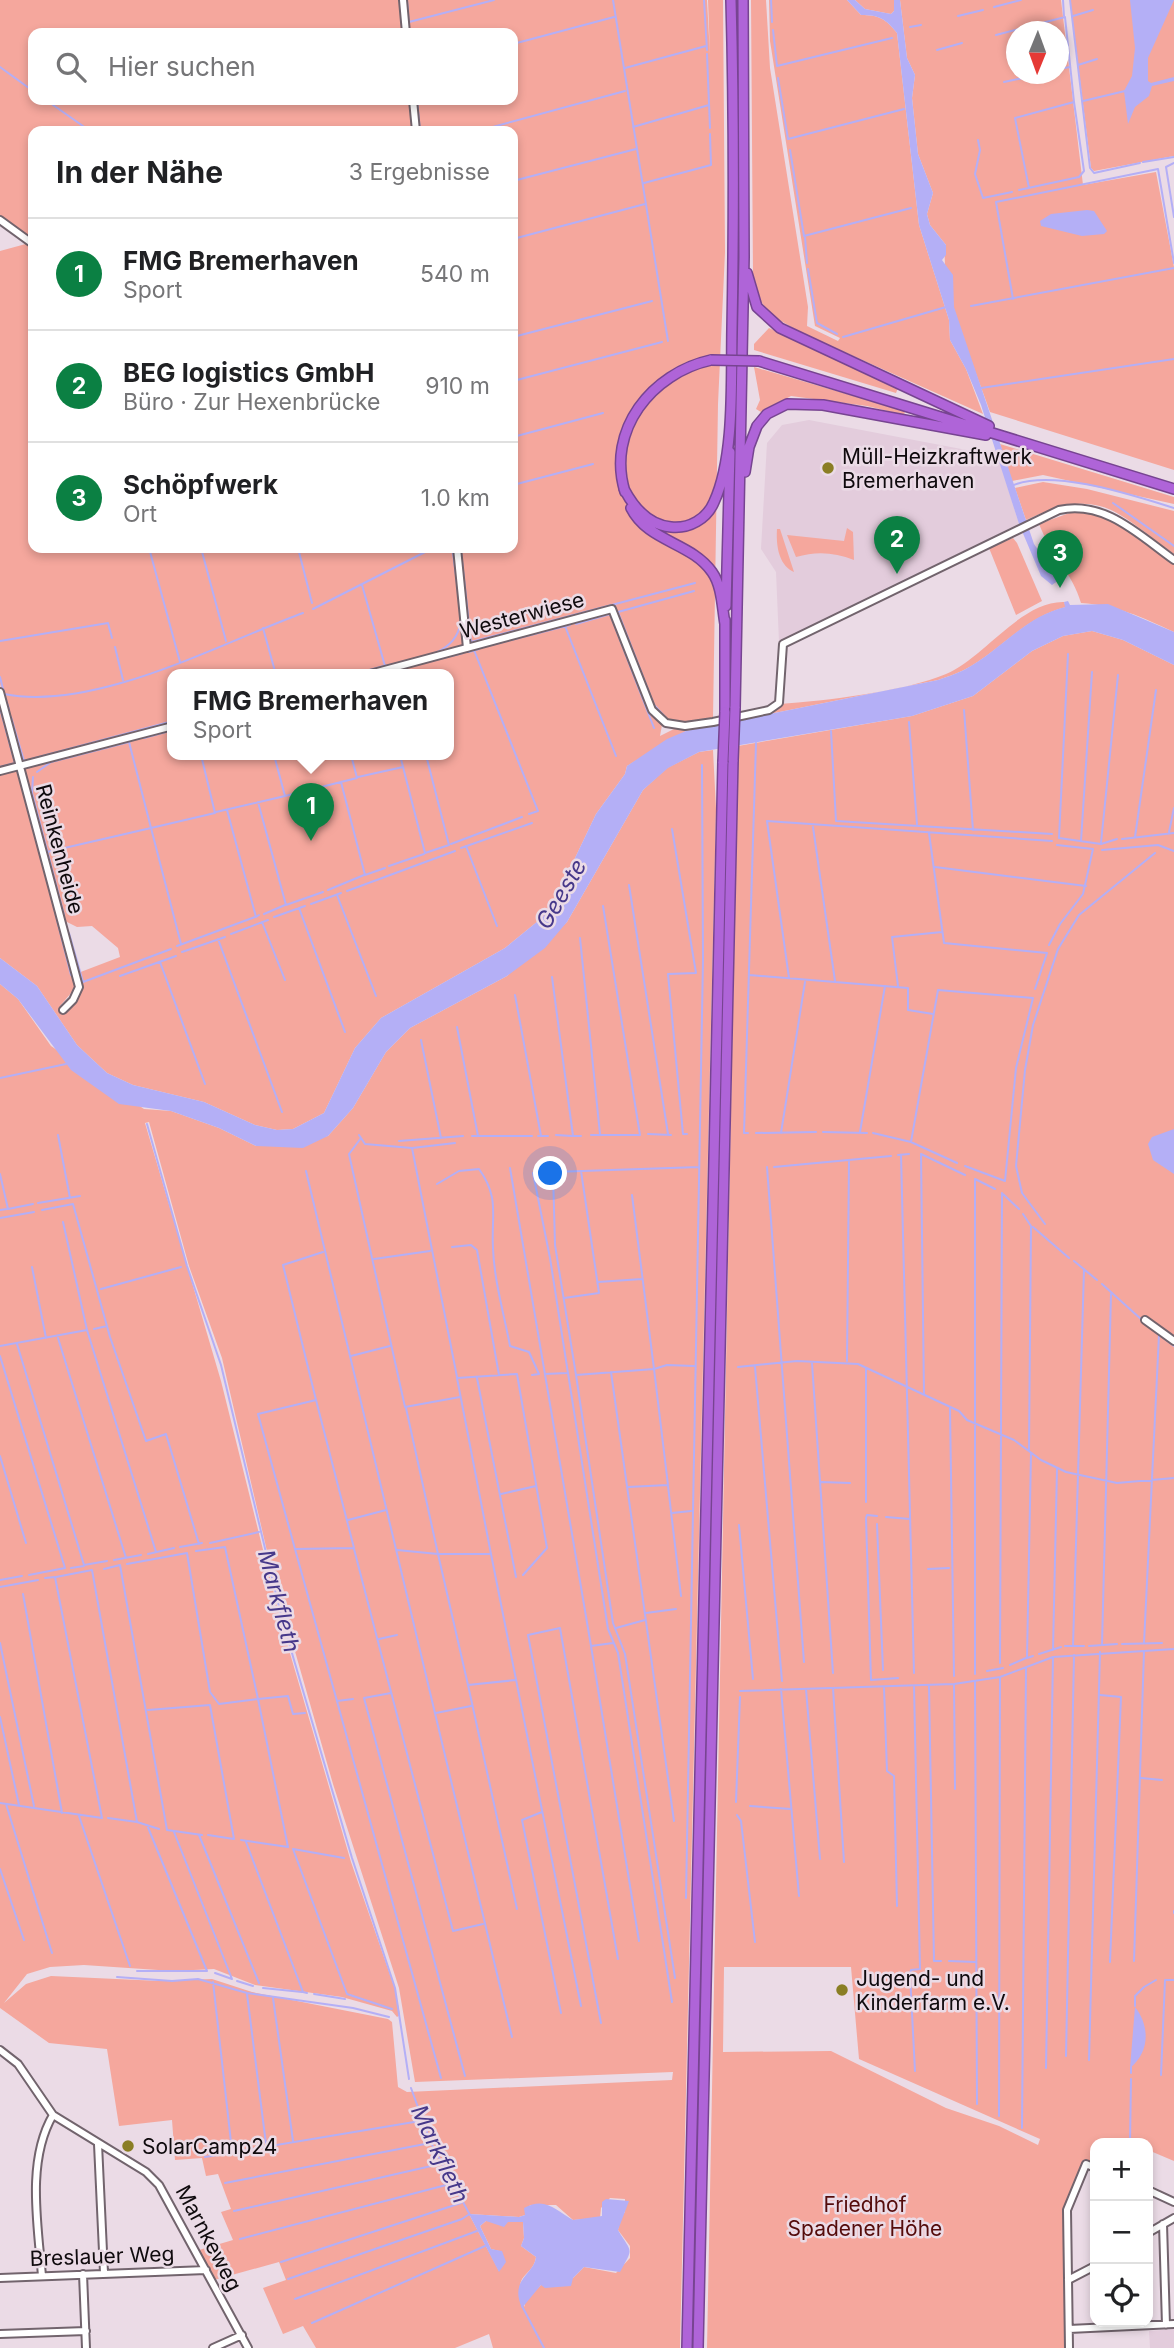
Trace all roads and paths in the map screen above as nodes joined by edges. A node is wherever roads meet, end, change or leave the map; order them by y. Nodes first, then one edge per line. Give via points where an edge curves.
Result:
1 (403, 0) edge
2 (731, 0) edge
3 (743, 0) edge
4 (406, 28) edge
5 (413, 105) edge
6 (415, 126) edge
7 (0, 219) edge
8 (28, 240) edge
9 (744, 257) junction
10 (730, 419) junction
11 (982, 428) junction
12 (624, 489) junction
13 (1174, 489) edge
14 (738, 535) junction
15 (457, 553) edge
16 (1174, 560) edge
17 (725, 624) junction
18 (467, 648) junction
19 (388, 669) edge
20 (0, 692) edge
21 (167, 728) edge
22 (728, 761) junction
23 (20, 767) junction
24 (0, 771) edge
25 (63, 1010) dead end
26 (1145, 1320) dead end
27 (1174, 1341) edge
28 (2, 2051) edge
29 (0, 2061) edge
30 (53, 2116) junction
31 (98, 2144) junction
32 (1090, 2166) edge
33 (1153, 2192) edge
34 (1174, 2202) edge
35 (1174, 2218) edge
36 (1163, 2224) junction
37 (1153, 2230) edge
38 (1090, 2269) edge
39 (206, 2270) junction
40 (104, 2273) junction
41 (83, 2274) junction
42 (41, 2276) junction
43 (0, 2278) edge
44 (1068, 2280) junction
45 (1170, 2325) edge
46 (1069, 2329) junction
47 (86, 2331) junction
48 (0, 2334) edge
49 (242, 2335) junction
50 (86, 2348) edge
51 (213, 2348) edge
52 (248, 2348) edge
53 (687, 2348) edge
54 (698, 2348) edge
55 (1069, 2348) edge

1 - 4 street
2 - 10 highway
3 - 9 highway
5 - 6 street
7 - 8 street
9 - 11 highway via 754,301 772,323
9 - 14 highway
10 - 12 highway via 718,492 699,520 678,527 654,523 632,505
10 - 17 highway
11 - 12 highway, bridge via 759,361 711,360 669,377 637,409 621,450
11 - 13 highway
11 - 14 highway via 823,405 780,407 768,414 752,436
12 - 17 highway via 644,526 694,555 712,572
14 - 22 highway, bridge via 735,708
15 - 18 street
16 - 18 street, Westerwiese via 1118,520 1094,509 1071,508 1016,530 783,644 779,703 769,710 685,726 666,723 652,710 612,609
17 - 22 highway, bridge
18 - 19 street, Westerwiese
20 - 23 street, Reinkenheide
21 - 23 street
22 - 53 highway
22 - 54 highway
23 - 24 street
23 - 25 street, Reinkenheide via 79,987
26 - 27 street
28 - 29 street
28 - 30 street, Marnkeweg via 18,2064
30 - 31 street, Marnkeweg
30 - 42 street via 41,2146 37,2189
31 - 39 street, Marnkeweg via 146,2172 159,2185
31 - 40 street
32 - 44 street via 1086,2164 1067,2210
33 - 34 street
35 - 36 street
36 - 37 street
36 - 45 street
38 - 44 street
39 - 40 street, Breslauer Weg
39 - 49 street, Marnkeweg
40 - 41 street, Breslauer Weg
41 - 42 street, Breslauer Weg
41 - 47 street
42 - 43 street, Breslauer Weg
44 - 46 street
45 - 46 street
46 - 55 street
47 - 48 street
47 - 50 street
49 - 51 street
49 - 52 street, Marnkeweg

